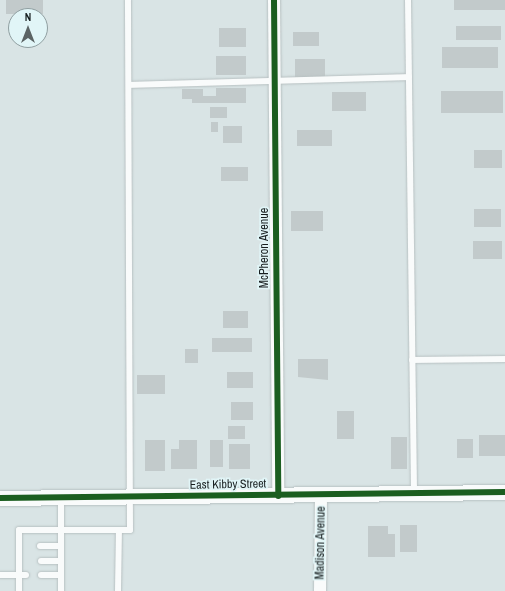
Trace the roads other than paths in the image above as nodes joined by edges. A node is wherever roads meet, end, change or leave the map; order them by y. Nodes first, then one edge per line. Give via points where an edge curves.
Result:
1 (128, 0) edge
2 (274, 0) edge
3 (408, 0) edge
4 (409, 77) junction
5 (275, 81) junction
6 (129, 85) junction
7 (412, 360) junction
8 (505, 360) edge
9 (505, 492) edge
10 (414, 494) junction
11 (278, 496) junction
12 (322, 496) junction
13 (130, 497) junction
14 (0, 498) edge
15 (61, 498) junction
16 (60, 530) junction
17 (119, 530) junction
18 (40, 546) dead end
19 (60, 546) junction
20 (41, 561) dead end
21 (60, 561) junction
22 (40, 575) dead end
23 (61, 575) junction
24 (0, 576) edge
25 (22, 576) junction
26 (19, 591) edge
27 (61, 591) edge
28 (118, 591) edge
29 (320, 591) edge

1 - 6 lane
2 - 5 street, McPheron Avenue
3 - 4 lane
4 - 5 lane
4 - 7 lane
5 - 6 lane
5 - 11 street, McPheron Avenue
6 - 13 lane
7 - 8 lane
7 - 10 lane
9 - 10 street, East Kibby Street
10 - 12 street, East Kibby Street
11 - 12 street, East Kibby Street
11 - 13 street, East Kibby Street
12 - 29 street, Madison Avenue
13 - 15 street, East Kibby Street
13 - 17 lane via 130,530
14 - 15 street, East Kibby Street
15 - 16 lane
16 - 17 lane
16 - 19 lane
16 - 25 lane via 19,530
17 - 28 lane
18 - 19 lane
19 - 21 lane
20 - 21 lane
21 - 23 lane
22 - 23 lane
23 - 27 lane
24 - 25 lane
25 - 26 lane

